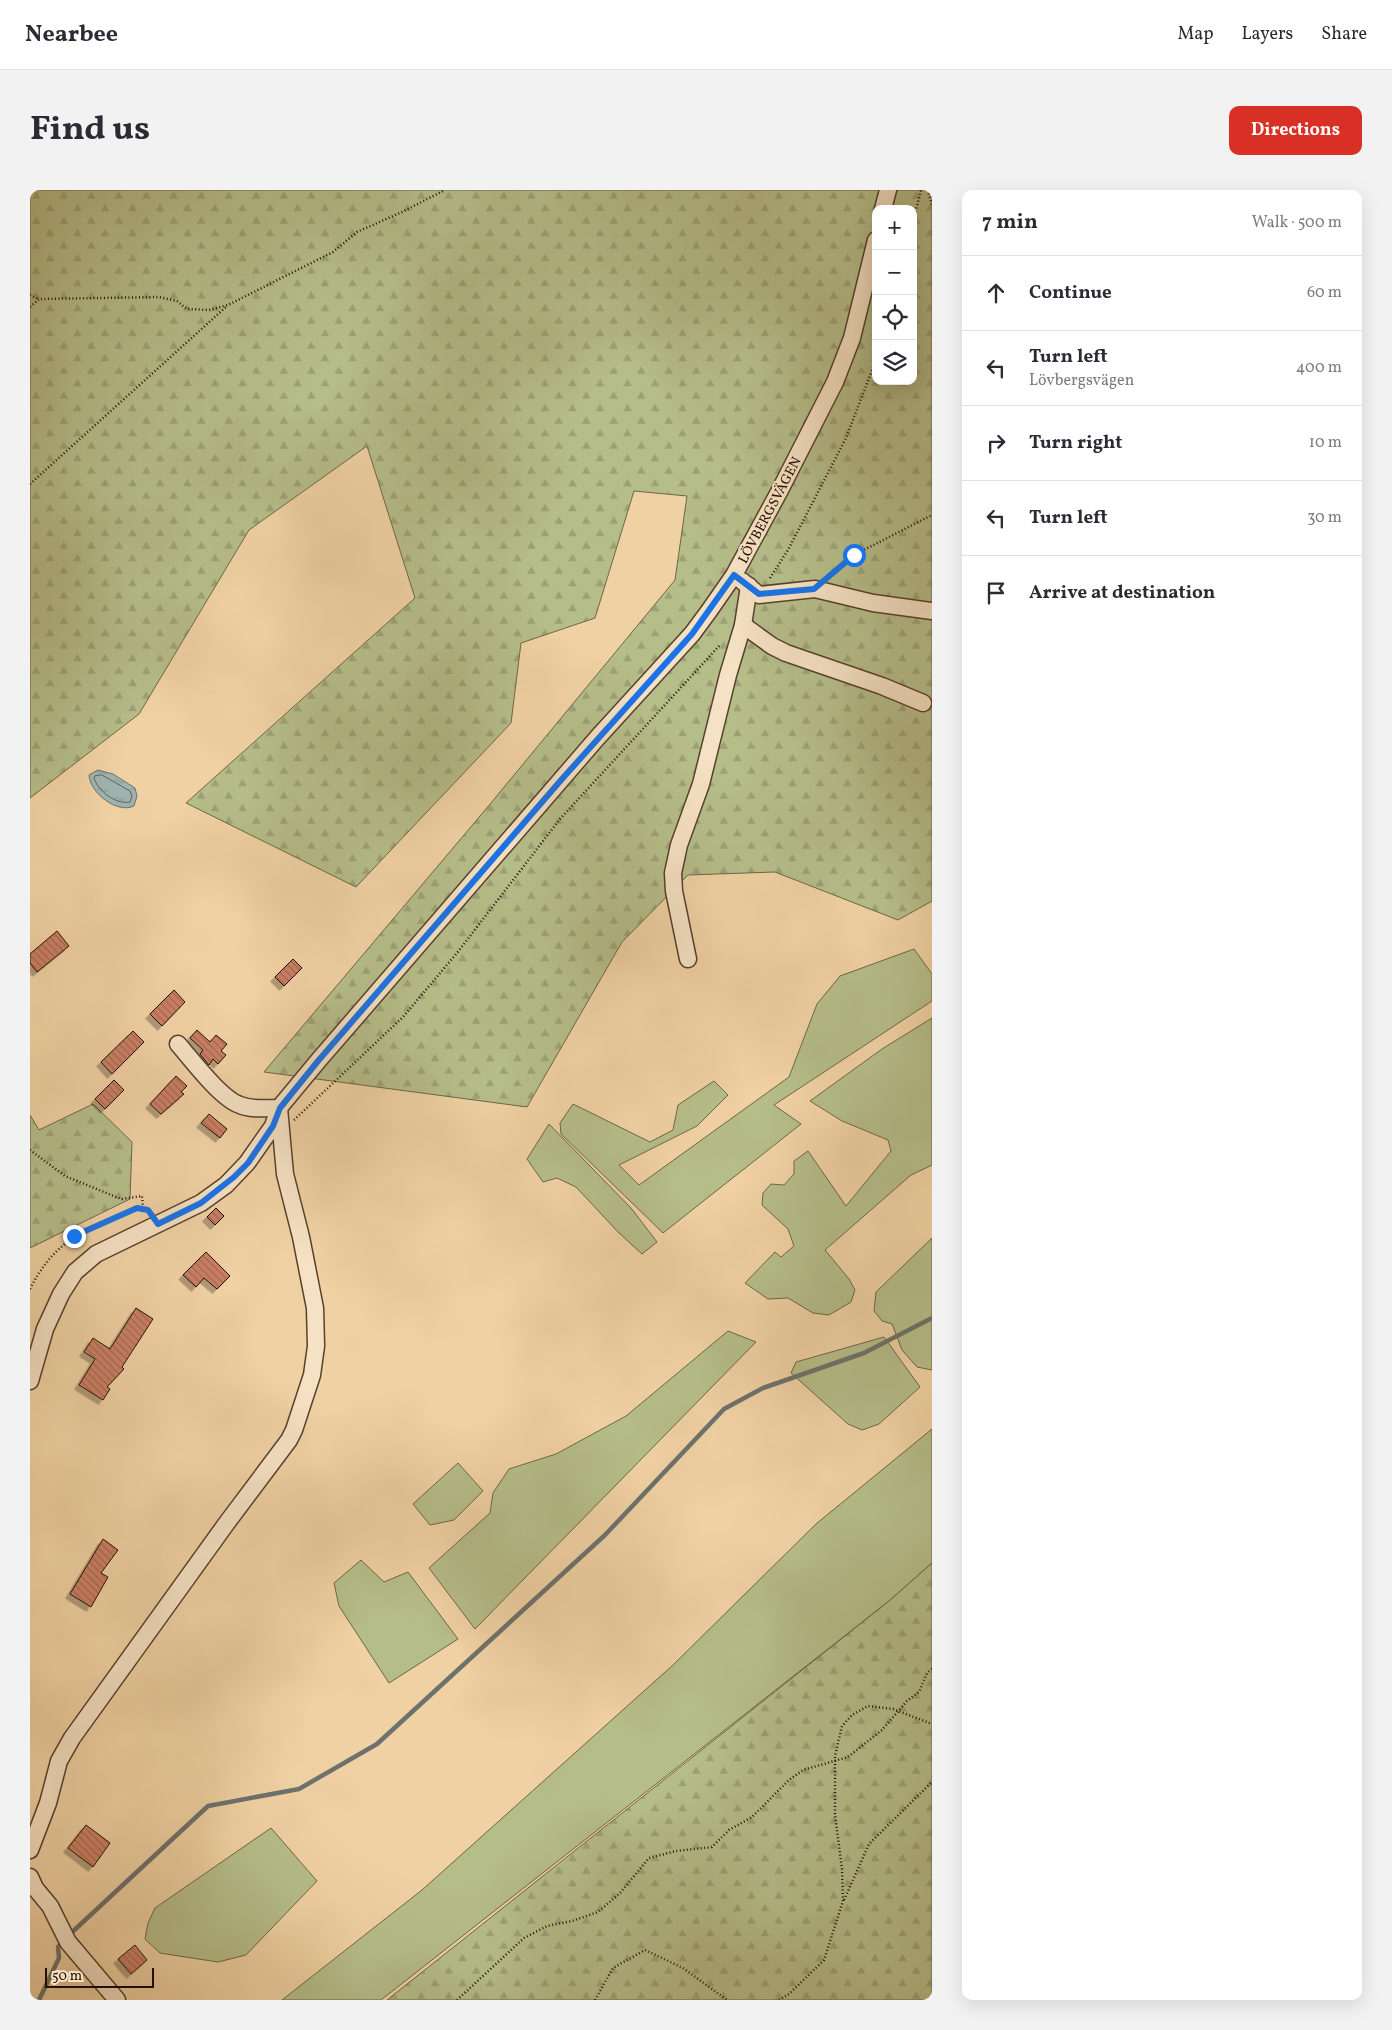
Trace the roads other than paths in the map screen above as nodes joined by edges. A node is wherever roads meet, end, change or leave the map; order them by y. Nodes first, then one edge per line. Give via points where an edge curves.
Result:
1 (888, 190) edge
2 (884, 205) edge
3 (874, 250) edge
4 (734, 575) junction
5 (754, 590) junction
6 (932, 611) edge
7 (743, 625) junction
8 (923, 703) dead end
9 (688, 958) dead end
10 (178, 1044) dead end
11 (280, 1108) junction
12 (30, 1381) edge
13 (30, 1850) edge
14 (30, 1877) edge
15 (117, 2000) edge

1 - 2 street
3 - 4 street, LÖVBERGSVÄGEN via 852,338 835,382
4 - 5 street
4 - 11 street, LÖVBERGSVÄGEN via 692,634 562,779
5 - 6 street via 814,589 873,603
5 - 7 street
7 - 8 street via 786,653
7 - 9 street via 701,784 673,873
10 - 11 street via 205,1076 238,1105
11 - 12 street, LÖVBERGSVÄGEN via 273,1126 248,1163 226,1185 201,1203 96,1254 75,1272 45,1330
11 - 13 street via 285,1174 315,1308 316,1346 312,1375 294,1430 72,1738 59,1761 48,1803
14 - 15 street via 50,1906 68,1942

